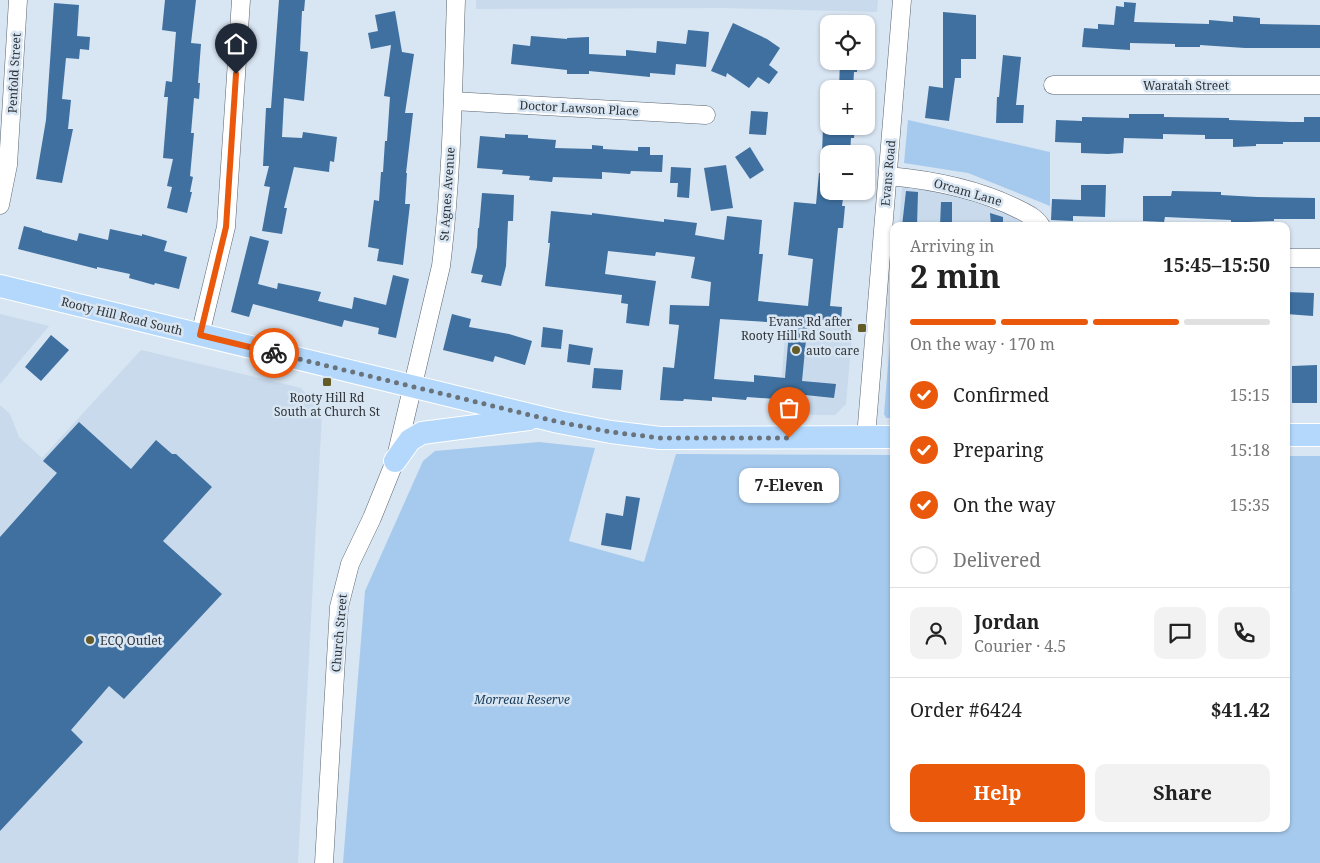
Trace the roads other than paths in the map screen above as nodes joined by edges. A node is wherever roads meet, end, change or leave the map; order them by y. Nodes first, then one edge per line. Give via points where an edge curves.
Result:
1 (18, 0) edge
2 (241, 0) edge
3 (456, 0) edge
4 (902, 0) edge
5 (1053, 85) dead end
6 (1320, 85) edge
7 (453, 101) junction
8 (706, 114) dead end
9 (888, 176) junction
10 (0, 206) edge
11 (1037, 222) edge
12 (1290, 258) edge
13 (1320, 258) edge
14 (0, 286) edge
15 (200, 335) junction
16 (413, 386) junction
17 (542, 418) junction
18 (1290, 435) edge
19 (1320, 435) edge
20 (866, 436) junction
21 (890, 437) edge
22 (395, 461) junction
23 (324, 863) edge

1 - 10 street, Penfold Street via 8,165
2 - 15 street via 228,211
3 - 7 street, St Agnes Avenue
4 - 9 street, Evans Road
5 - 6 street, Waratah Street
7 - 8 street, Doctor Lawson Place
7 - 16 street, St Agnes Avenue via 441,266
9 - 11 street, Orcam Lane via 947,184 988,196
9 - 20 street, Evans Road
12 - 13 street
14 - 15 main road, Rooty Hill Road South
15 - 16 main road, Rooty Hill Road South
16 - 17 main road, Rooty Hill Road South
16 - 22 street, Church Street
17 - 20 main road, Rooty Hill Road South via 660,438
17 - 22 main road via 422,434 410,440
18 - 19 main road
20 - 21 main road, Rooty Hill Road South
22 - 23 street, Church Street via 350,564 340,607

